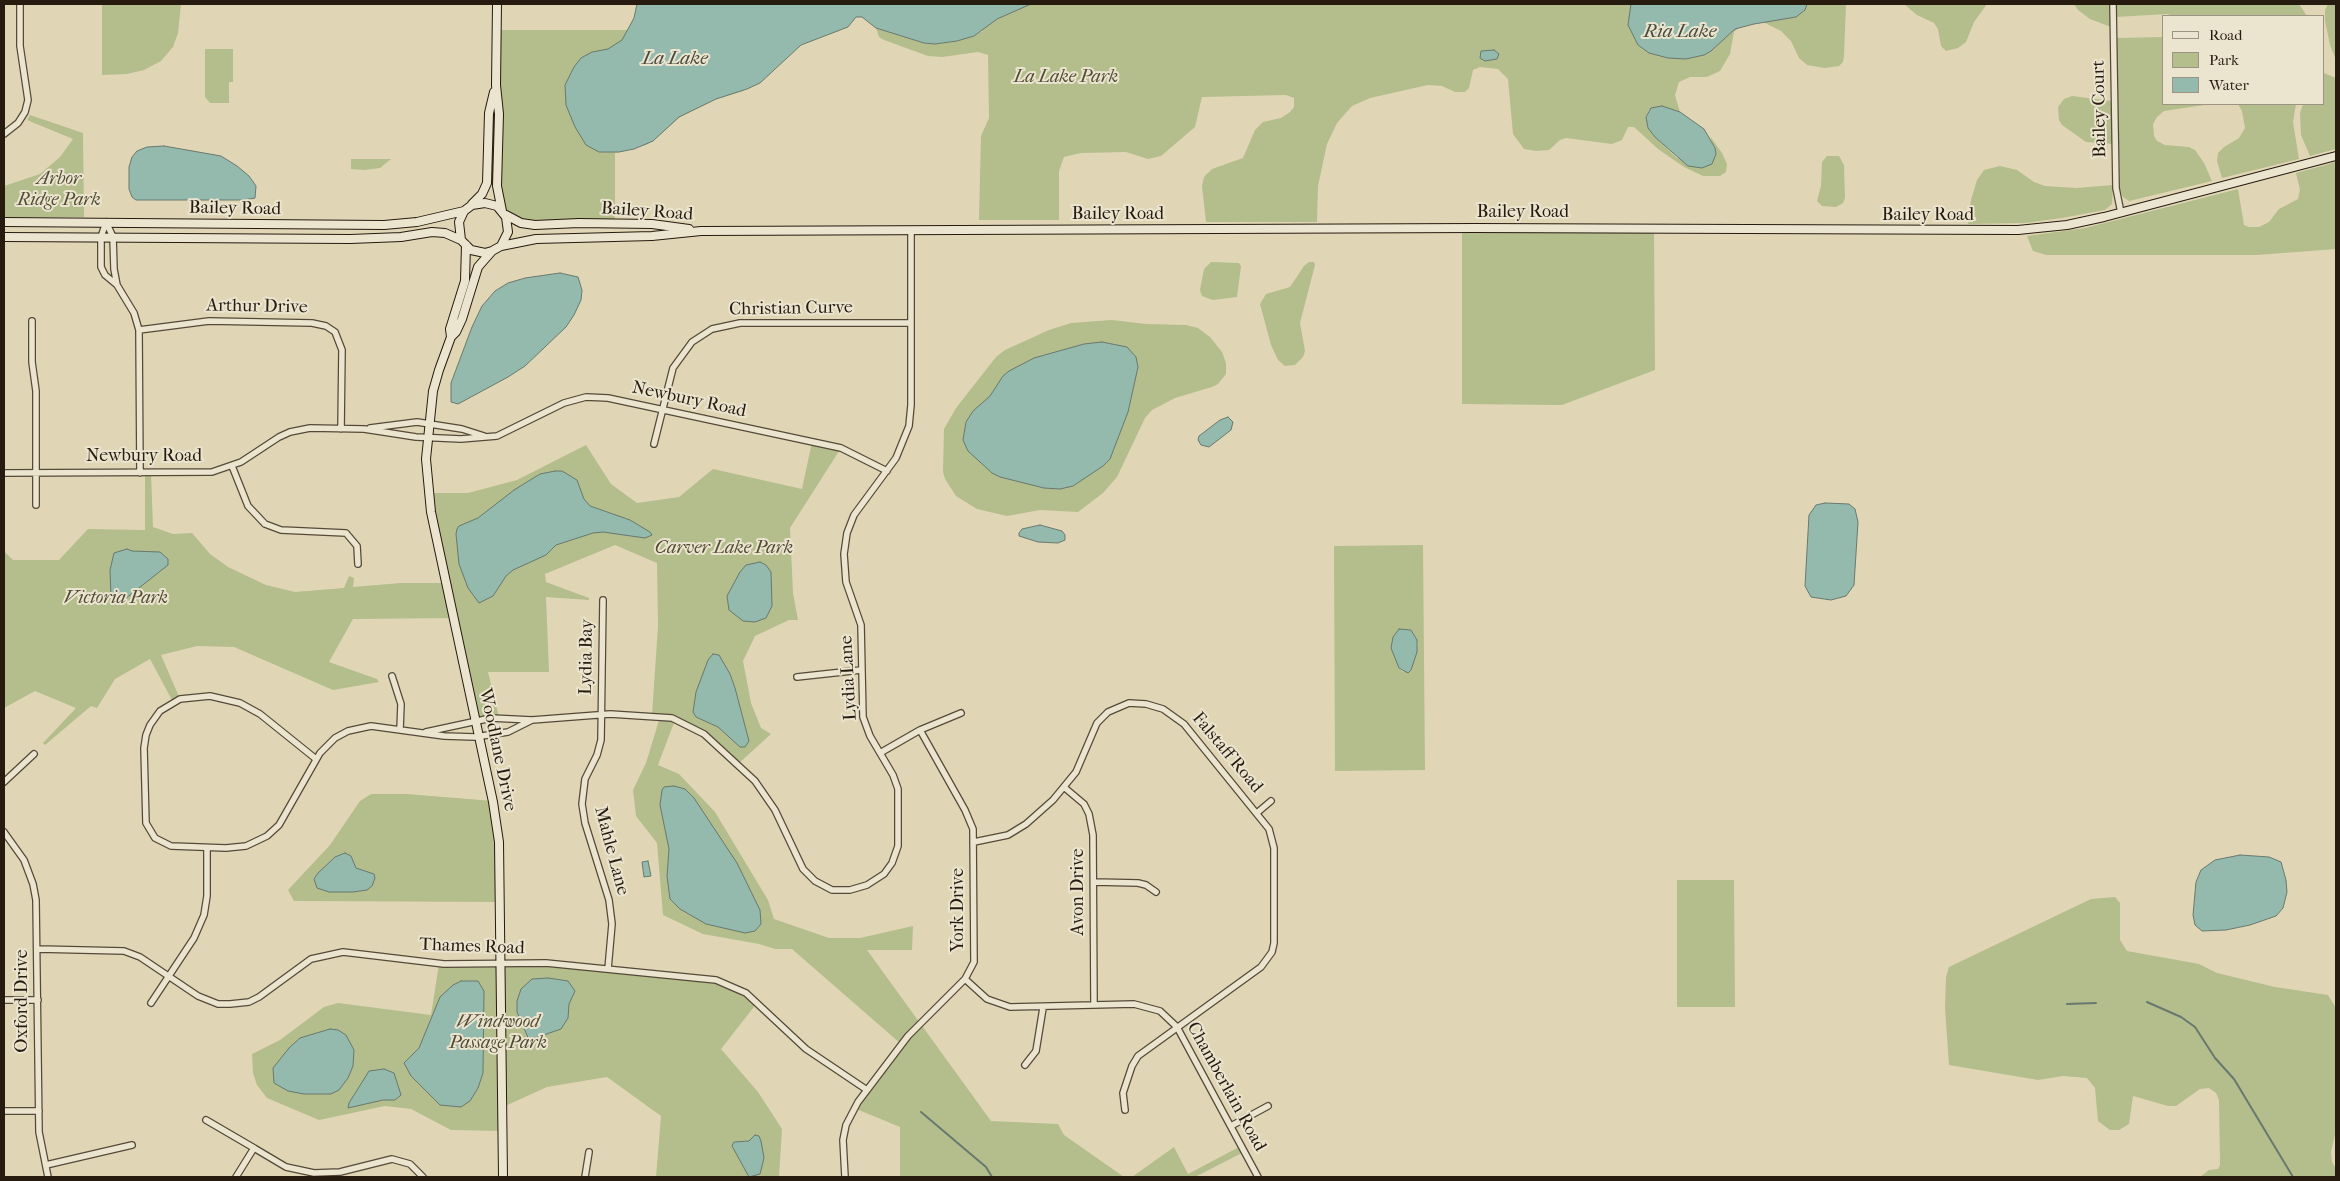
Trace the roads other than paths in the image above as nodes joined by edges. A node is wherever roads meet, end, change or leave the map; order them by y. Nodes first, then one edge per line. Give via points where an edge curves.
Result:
1 (20, 4) edge
2 (496, 4) edge
3 (2113, 4) edge
4 (496, 85) junction
5 (4, 134) edge
6 (2336, 156) edge
7 (466, 210) junction
8 (503, 212) junction
9 (2120, 213) junction
10 (4, 222) edge
11 (106, 222) junction
12 (701, 231) junction
13 (911, 231) junction
14 (4, 237) edge
15 (101, 237) junction
16 (113, 237) junction
17 (464, 243) junction
18 (501, 246) junction
19 (492, 251) junction
20 (117, 285) junction
21 (32, 321) dead end
22 (911, 322) junction
23 (139, 330) junction
24 (451, 337) junction
25 (662, 410) junction
26 (430, 423) junction
27 (341, 429) junction
28 (364, 429) junction
29 (428, 437) junction
30 (486, 437) junction
31 (654, 444) dead end
32 (232, 466) junction
33 (887, 471) junction
34 (4, 473) edge
35 (36, 473) junction
36 (140, 473) junction
37 (36, 505) dead end
38 (358, 564) dead end
39 (603, 600) dead end
40 (861, 670) junction
41 (392, 676) dead end
42 (797, 677) dead end
43 (960, 713) dead end
44 (601, 714) junction
45 (476, 720) junction
46 (532, 720) junction
47 (400, 730) junction
48 (920, 730) junction
49 (426, 732) junction
50 (479, 737) junction
51 (880, 753) junction
52 (34, 754) dead end
53 (316, 759) junction
54 (4, 782) edge
55 (1065, 788) junction
56 (1270, 801) dead end
57 (1258, 812) junction
58 (4, 832) edge
59 (974, 842) junction
60 (207, 848) junction
61 (1094, 882) junction
62 (1156, 892) dead end
63 (38, 950) junction
64 (502, 964) junction
65 (608, 969) junction
66 (169, 976) junction
67 (965, 979) junction
68 (4, 1000) edge
69 (38, 1000) junction
70 (151, 1003) dead end
71 (1094, 1006) junction
72 (1043, 1008) junction
73 (1177, 1027) junction
74 (1025, 1065) dead end
75 (867, 1090) junction
76 (1268, 1106) dead end
77 (1125, 1110) dead end
78 (4, 1111) edge
79 (39, 1111) junction
80 (206, 1120) dead end
81 (1231, 1126) junction
82 (132, 1145) dead end
83 (254, 1148) junction
84 (589, 1152) dead end
85 (46, 1165) junction
86 (48, 1177) edge
87 (236, 1177) edge
88 (423, 1177) edge
89 (503, 1177) edge
90 (585, 1177) edge
91 (845, 1177) edge
92 (1258, 1177) edge

1 - 5 street via 20,46 28,100 21,118
2 - 4 main road
3 - 9 street, Bailey Court via 2116,190
4 - 7 main road via 489,113 487,183 482,194
4 - 8 main road via 499,114 497,186
6 - 9 main road, Bailey Road
7 - 8 main road via 472,205 485,203
7 - 11 main road, Bailey Road via 417,222 384,225
7 - 17 main road via 458,228
8 - 12 main road, Bailey Road via 529,225 652,224
8 - 18 main road via 508,232
9 - 13 main road, Bailey Road via 2060,226 2001,231 1575,228
10 - 11 main road, Bailey Road
11 - 15 street
11 - 16 street
12 - 13 main road, Bailey Road
12 - 18 main road, Bailey Road via 652,236 536,239
13 - 22 street, Lydia Lane
14 - 15 main road, Bailey Road
15 - 16 main road, Bailey Road
15 - 20 street via 102,271
16 - 17 main road, Bailey Road via 350,239 432,232 445,233
16 - 20 street
17 - 19 main road via 478,252
17 - 24 main road, Woodlane Drive via 465,281 450,329
18 - 19 main road
19 - 24 main road, Woodlane Drive via 476,271 462,318
20 - 23 street via 134,313
21 - 35 street
22 - 25 street, Christian Curve via 740,322 712,329 692,342 680,356 670,376
22 - 33 street, Lydia Lane via 910,426 903,446
23 - 27 street, Arthur Drive via 200,321 324,325 335,332 342,350
23 - 36 street
24 - 26 main road, Woodlane Drive via 436,381
25 - 30 street, Newbury Road via 608,398 586,397 564,403 504,433
25 - 31 street, Christian Curve
25 - 33 street, Newbury Road via 841,448
26 - 28 street, Newbury Road via 408,422
26 - 29 main road, Woodlane Drive
26 - 30 street, Newbury Road
27 - 28 street, Newbury Road
27 - 32 street, Newbury Road via 310,428 290,432
28 - 29 street, Newbury Road
29 - 30 street, Newbury Road
29 - 45 main road, Woodlane Drive via 431,512
32 - 36 street, Newbury Road via 206,473
32 - 38 street via 248,506 265,524 289,531 344,532 357,546
33 - 40 street, Lydia Lane via 857,509 844,546 846,582 860,622
34 - 35 street, Newbury Road
35 - 36 street, Newbury Road
35 - 37 street
39 - 44 street, Lydia Bay
40 - 42 street
40 - 51 street, Lydia Lane via 863,717
41 - 47 street via 401,704
43 - 48 street
44 - 46 street, Lydia Lane
44 - 51 street, Lydia Lane via 666,717 704,734 760,787 806,873 817,883 835,890 853,890 876,880 896,856 899,843 897,785
44 - 65 street, Mahle Lane via 600,743 586,779 582,804 609,900 612,930
45 - 46 street, Lydia Lane via 499,717
45 - 49 street, Lydia Lane
45 - 50 main road, Woodlane Drive
46 - 50 street, Lydia Lane via 510,731
47 - 49 street, Lydia Lane
47 - 53 street, Lydia Lane via 371,726 351,730 330,742
48 - 51 street
48 - 59 street, York Drive via 970,819
49 - 50 street, Lydia Lane via 448,737
50 - 64 main road, Woodlane Drive via 499,842
52 - 54 street
53 - 60 street, Lydia Lane via 285,816 270,834 242,847
53 - 60 street, Lydia Lane via 257,713 232,700 193,696 163,708 150,725 144,742 145,821 153,836 166,844
55 - 57 street, Falstaff Road via 1102,716 1122,705 1146,704 1170,713 1188,728
55 - 59 street, Falstaff Road via 1017,830 999,838
55 - 61 street, Avon Drive via 1084,804 1089,814
56 - 57 street
57 - 73 street, Falstaff Road via 1270,829 1274,848 1272,952 1261,967
58 - 63 street, Oxford Drive via 24,860 33,884
59 - 67 street, York Drive via 975,953
60 - 66 street via 204,915 194,938
61 - 62 street via 1146,884
61 - 71 street, Avon Drive
63 - 66 street, Thames Road via 124,951 140,957
63 - 69 street, Oxford Drive
64 - 65 street, Thames Road via 550,963
64 - 66 street, Thames Road via 444,964 332,952 311,959 259,997 249,1002 230,1004 206,1000
64 - 89 main road, Woodlane Drive
65 - 75 street, Thames Road via 716,980 738,988 806,1049
66 - 70 street
67 - 72 street, Chamberlain Road via 996,1003
67 - 75 street, York Drive via 908,1036
68 - 69 street
69 - 79 street, Oxford Drive
71 - 72 street, Chamberlain Road
71 - 73 street, Chamberlain Road via 1145,1005 1160,1010
72 - 74 street via 1036,1051
73 - 77 street, Falstaff Road via 1138,1056 1123,1093
73 - 81 street, Chamberlain Road
75 - 91 street, York Drive via 846,1125 842,1153
76 - 81 street
78 - 79 street
79 - 85 street, Oxford Drive via 39,1132
80 - 83 street
81 - 92 street, Chamberlain Road
82 - 85 street
83 - 87 street
83 - 88 street via 286,1167 314,1173 340,1172 392,1159 410,1164
84 - 90 street
85 - 86 street, Oxford Drive

